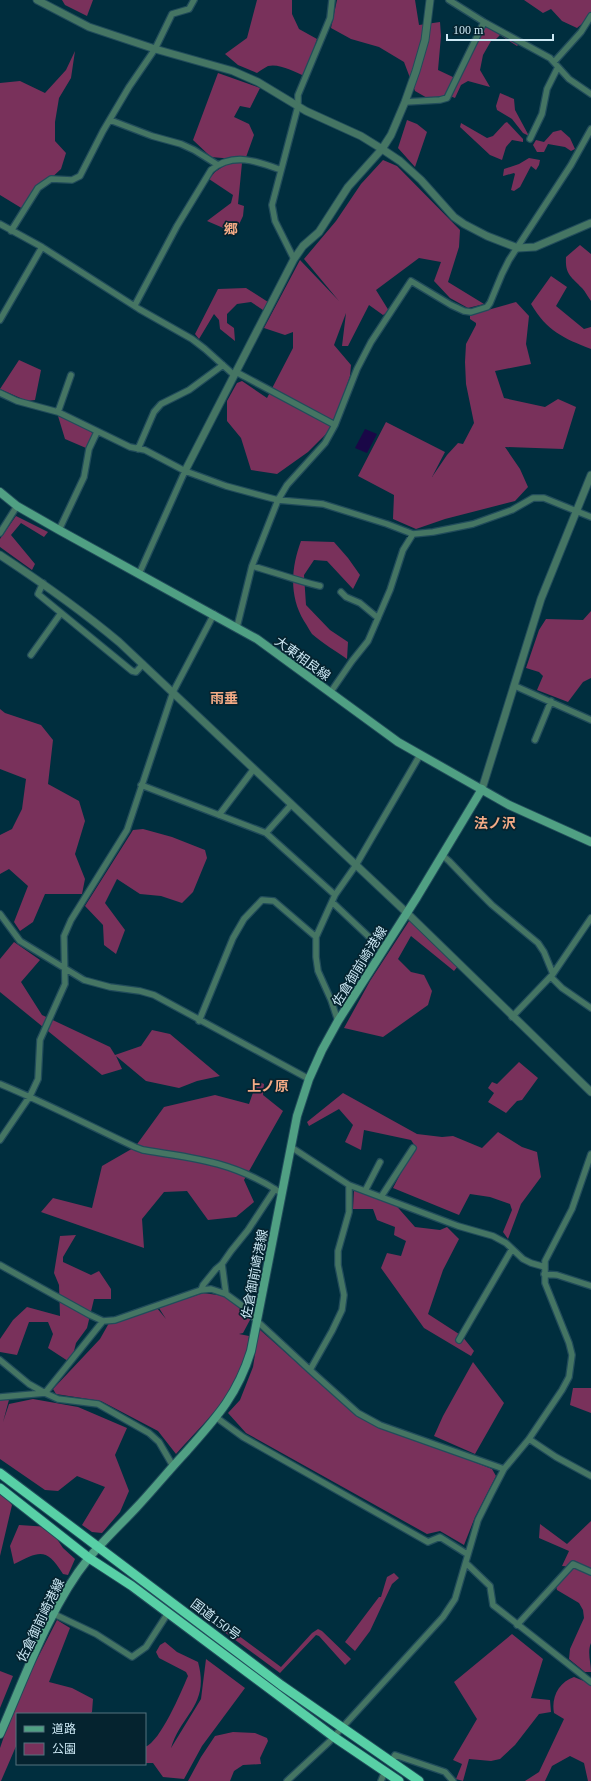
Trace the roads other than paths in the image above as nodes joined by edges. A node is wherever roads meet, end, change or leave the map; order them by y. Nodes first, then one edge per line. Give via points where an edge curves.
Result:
1 (37, 0) edge
2 (194, 0) edge
3 (332, 0) edge
4 (430, 0) edge
5 (449, 0) edge
6 (591, 16) edge
7 (484, 22) junction
8 (155, 49) junction
9 (556, 64) junction
10 (591, 94) edge
11 (405, 102) junction
12 (298, 106) junction
13 (110, 120) junction
14 (591, 129) edge
15 (530, 139) dead end
16 (382, 148) junction
17 (218, 165) junction
18 (281, 170) junction
19 (591, 223) edge
20 (0, 224) edge
21 (12, 231) junction
22 (42, 247) junction
23 (518, 248) junction
24 (294, 259) junction
25 (136, 305) junction
26 (0, 320) edge
27 (223, 365) junction
28 (235, 374) junction
29 (71, 375) dead end
30 (0, 393) edge
31 (58, 412) junction
32 (335, 425) junction
33 (97, 432) junction
34 (138, 449) junction
35 (185, 471) junction
36 (591, 475) edge
37 (0, 492) edge
38 (278, 500) junction
39 (17, 506) junction
40 (576, 511) junction
41 (591, 517) edge
42 (59, 530) junction
43 (0, 533) edge
44 (413, 534) junction
45 (0, 555) edge
46 (252, 566) junction
47 (139, 574) junction
48 (43, 583) junction
49 (320, 586) dead end
50 (341, 592) dead end
51 (61, 613) junction
52 (214, 614) junction
53 (378, 618) junction
54 (237, 627) junction
55 (31, 655) dead end
56 (143, 664) junction
57 (515, 686) junction
58 (173, 692) junction
59 (330, 693) junction
60 (550, 701) junction
61 (591, 720) edge
62 (535, 740) dead end
63 (420, 755) junction
64 (253, 770) junction
65 (141, 785) junction
66 (482, 789) junction
67 (291, 805) junction
68 (219, 815) junction
69 (266, 832) junction
70 (591, 842) edge
71 (442, 856) junction
72 (356, 865) junction
73 (335, 895) junction
74 (332, 902) junction
75 (406, 913) junction
76 (0, 914) edge
77 (591, 918) edge
78 (316, 937) junction
79 (384, 950) junction
80 (66, 969) junction
81 (552, 976) junction
82 (591, 1008) edge
83 (512, 1016) junction
84 (199, 1021) junction
85 (338, 1021) junction
86 (309, 1079) junction
87 (0, 1084) edge
88 (591, 1092) edge
89 (30, 1096) junction
90 (0, 1140) edge
91 (291, 1147) junction
92 (413, 1148) dead end
93 (591, 1154) edge
94 (380, 1162) dead end
95 (589, 1165) edge
96 (350, 1185) junction
97 (279, 1191) junction
98 (365, 1191) junction
99 (381, 1197) junction
100 (512, 1249) junction
101 (222, 1264) junction
102 (0, 1265) edge
103 (545, 1267) junction
104 (544, 1274) junction
105 (591, 1286) edge
106 (201, 1290) junction
107 (226, 1294) junction
108 (103, 1321) junction
109 (257, 1321) junction
110 (459, 1340) dead end
111 (0, 1360) edge
112 (310, 1370) junction
113 (45, 1393) junction
114 (0, 1396) edge
115 (217, 1418) junction
116 (529, 1439) junction
117 (174, 1466) junction
118 (504, 1469) junction
119 (0, 1473) edge
120 (591, 1476) edge
121 (0, 1488) edge
122 (99, 1548) junction
123 (467, 1554) junction
124 (89, 1558) junction
125 (466, 1563) junction
126 (591, 1572) edge
127 (54, 1614) junction
128 (168, 1614) junction
129 (517, 1625) junction
130 (591, 1682) edge
131 (341, 1728) junction
132 (0, 1734) edge
133 (334, 1737) junction
134 (391, 1762) junction
135 (385, 1771) junction
136 (287, 1781) edge
137 (381, 1781) edge
138 (399, 1781) edge
139 (419, 1781) edge
140 (453, 1781) edge

1 - 8 street via 89,27
2 - 8 street via 189,9 172,14
3 - 12 street via 330,18 298,95
4 - 11 street via 425,40
5 - 7 street
6 - 9 street
7 - 9 street via 521,41
7 - 11 street via 447,98
8 - 12 street via 233,71 258,82
8 - 13 street via 128,87
9 - 10 street via 577,85
9 - 15 street via 542,114
11 - 16 street via 391,135
12 - 16 street
12 - 18 street
13 - 17 street via 180,144
13 - 21 street via 80,176 72,180 56,178 44,182
14 - 23 street
16 - 23 street via 421,180 454,217
16 - 24 street via 348,187 319,232 303,246
17 - 18 street via 255,160
17 - 25 street via 211,170 177,226
18 - 24 street via 272,204 275,221
19 - 23 street via 535,247
20 - 21 street
21 - 22 street
22 - 25 street
22 - 26 street
23 - 32 street via 502,274 490,303 487,307 471,312 451,305 411,280 370,342
24 - 28 street
25 - 27 street via 192,339
27 - 28 street
27 - 34 street via 189,390 161,404 154,412
28 - 32 street
28 - 35 street
29 - 31 street
30 - 31 street via 17,401
31 - 33 street via 80,421
32 - 38 street via 325,443 286,485
33 - 34 street
33 - 42 street via 89,449 84,477
34 - 35 street via 145,450
35 - 38 street via 226,486
35 - 47 street
36 - 40 street
37 - 39 main road, 大東相良線
38 - 44 street via 323,504
38 - 46 street
39 - 42 main road, 大東相良線
39 - 43 street
40 - 41 street
40 - 44 street via 544,498 533,498 512,510 473,524
40 - 57 street via 547,584
42 - 47 main road, 大東相良線
44 - 53 street via 403,550
45 - 48 street
46 - 49 street
46 - 54 street
47 - 52 main road, 大東相良線
48 - 51 street via 38,594
48 - 56 street via 91,619
50 - 53 street
51 - 55 street
51 - 56 street via 132,671 136,672
52 - 54 main road, 大東相良線
52 - 58 street
53 - 59 street via 368,641
54 - 59 main road, 大東相良線
56 - 58 street
57 - 60 street
57 - 66 street
58 - 64 street
58 - 65 street
59 - 63 main road, 大東相良線
60 - 61 street
60 - 62 street
63 - 66 main road, 大東相良線
63 - 72 street
64 - 67 street
64 - 68 street
65 - 68 street
65 - 80 street via 127,830 71,920 64,936
66 - 70 main road, 大東相良線
66 - 71 main road, 佐倉御前崎港線
67 - 69 street
67 - 72 street
68 - 69 street
69 - 73 street
71 - 75 main road, 佐倉御前崎港線
71 - 81 street via 492,905 538,943 544,952
72 - 73 street
72 - 75 street
73 - 74 street
74 - 78 street
74 - 79 street
75 - 79 main road, 佐倉御前崎港線
75 - 83 street
76 - 80 street via 20,941
77 - 81 street
78 - 84 street via 274,901 262,900 244,919 233,938
78 - 85 street via 318,971
79 - 85 main road, 佐倉御前崎港線
80 - 84 street via 84,980 154,995
80 - 89 street via 65,984 40,1040 38,1078
81 - 82 street via 562,988
81 - 83 street
83 - 88 street
84 - 86 street
85 - 86 main road, 佐倉御前崎港線
86 - 91 main road, 佐倉御前崎港線 via 297,1116
87 - 89 street
89 - 90 street
89 - 97 street via 135,1147 229,1166
91 - 96 street
91 - 97 main road, 佐倉御前崎港線
92 - 99 street
93 - 95 street
94 - 98 street
95 - 103 street via 572,1209 545,1261
96 - 98 street
96 - 112 street via 349,1212 338,1251 344,1295 342,1310
97 - 101 street
97 - 109 main road, 佐倉御前崎港線
98 - 99 street
99 - 100 street via 458,1226 493,1236
100 - 103 street via 531,1264
100 - 110 street
101 - 106 street
101 - 107 street
102 - 108 street
103 - 104 street
104 - 105 street via 557,1275
104 - 116 street via 572,1355 569,1377
106 - 107 street via 210,1289
106 - 108 street via 115,1320
107 - 109 street via 244,1307
108 - 113 street
109 - 112 street
109 - 115 main road, 佐倉御前崎港線 via 245,1372 228,1404
111 - 113 street via 29,1384
112 - 118 street via 358,1413 380,1425
113 - 114 street
113 - 117 street via 58,1399 102,1406 149,1433 159,1442
115 - 117 main road, 佐倉御前崎港線
115 - 123 street via 243,1437 428,1542 440,1537
116 - 118 street
116 - 120 street via 556,1458
117 - 122 main road, 佐倉御前崎港線
118 - 123 street via 478,1520
119 - 122 highway, 国道150号
121 - 124 highway, 国道150号
122 - 124 main road, 佐倉御前崎港線
122 - 131 highway, 国道150号
123 - 125 street
124 - 127 main road, 佐倉御前崎港線 via 72,1580
124 - 128 highway, 国道150号 via 132,1586
125 - 129 street via 490,1586 493,1605
125 - 131 street via 455,1599 443,1617
126 - 129 street via 573,1564
127 - 128 street via 96,1634 132,1657 146,1647
127 - 132 main road, 佐倉御前崎港線
128 - 133 highway, 国道150号
129 - 130 street
131 - 133 street
131 - 134 highway, 国道150号
133 - 135 highway, 国道150号
133 - 136 street
134 - 139 highway, 国道150号
134 - 140 street via 395,1755 444,1772
135 - 137 street
135 - 138 highway, 国道150号

